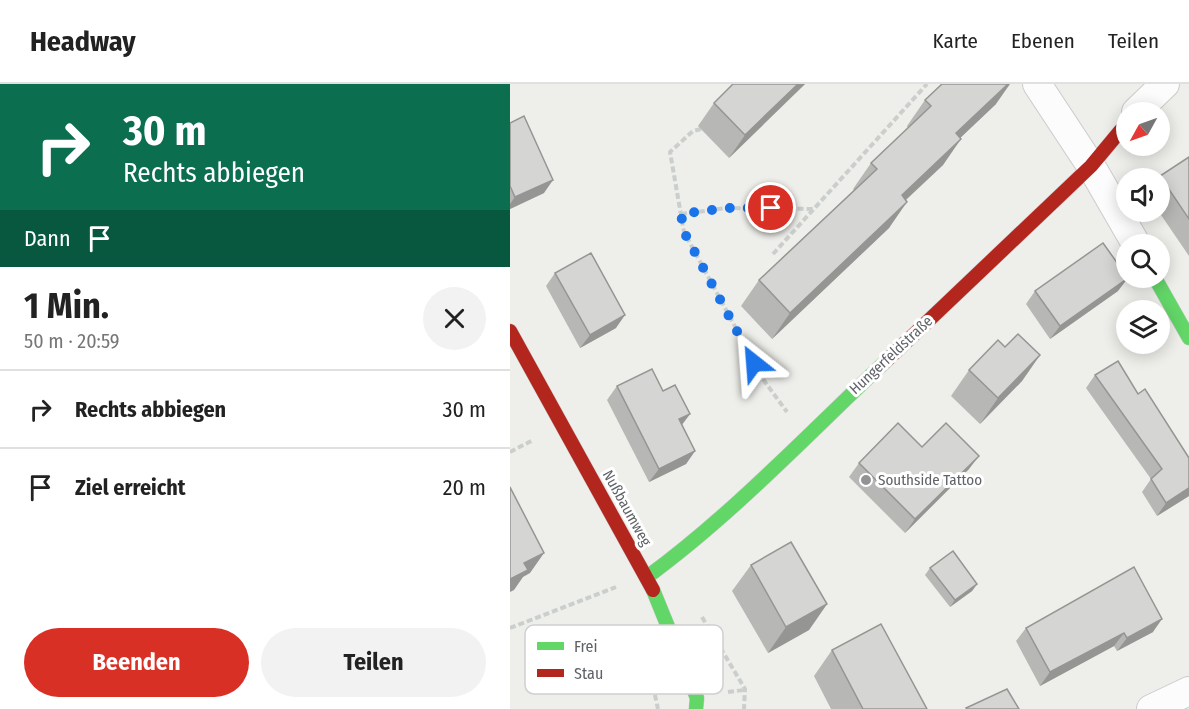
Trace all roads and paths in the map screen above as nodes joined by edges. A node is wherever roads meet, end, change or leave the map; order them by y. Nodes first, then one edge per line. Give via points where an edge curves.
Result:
1 (927, 84) edge
2 (1037, 84) edge
3 (1165, 84) edge
4 (1146, 102) edge
5 (701, 129) dead end
6 (1116, 136) edge
7 (1091, 166) junction
8 (815, 209) junction
9 (681, 214) junction
10 (1130, 234) edge
11 (773, 254) dead end
12 (1161, 288) edge
13 (510, 331) edge
14 (1189, 338) edge
15 (806, 436) junction
16 (647, 577) junction
17 (621, 585) dead end
18 (701, 615) dead end
19 (667, 625) edge
20 (707, 625) edge
21 (510, 628) edge
22 (723, 652) edge
23 (1189, 691) edge
24 (696, 694) edge
25 (696, 709) edge
26 (744, 709) edge
27 (1151, 709) edge

1 - 8 path
2 - 7 street
3 - 4 street
5 - 9 path via 693,130 670,152
6 - 7 street, Hungerfeldstraße
7 - 10 street
7 - 15 street, Hungerfeldstraße
8 - 9 path via 727,208
8 - 11 path
9 - 15 path via 684,232 765,382
12 - 14 street
13 - 16 street, Nußbaumweg
15 - 16 street, Hungerfeldstraße via 676,556
16 - 19 street, Nußbaumweg
17 - 21 path
18 - 20 path
22 - 26 path via 745,690
23 - 27 street
24 - 25 street, Nußbaumweg

